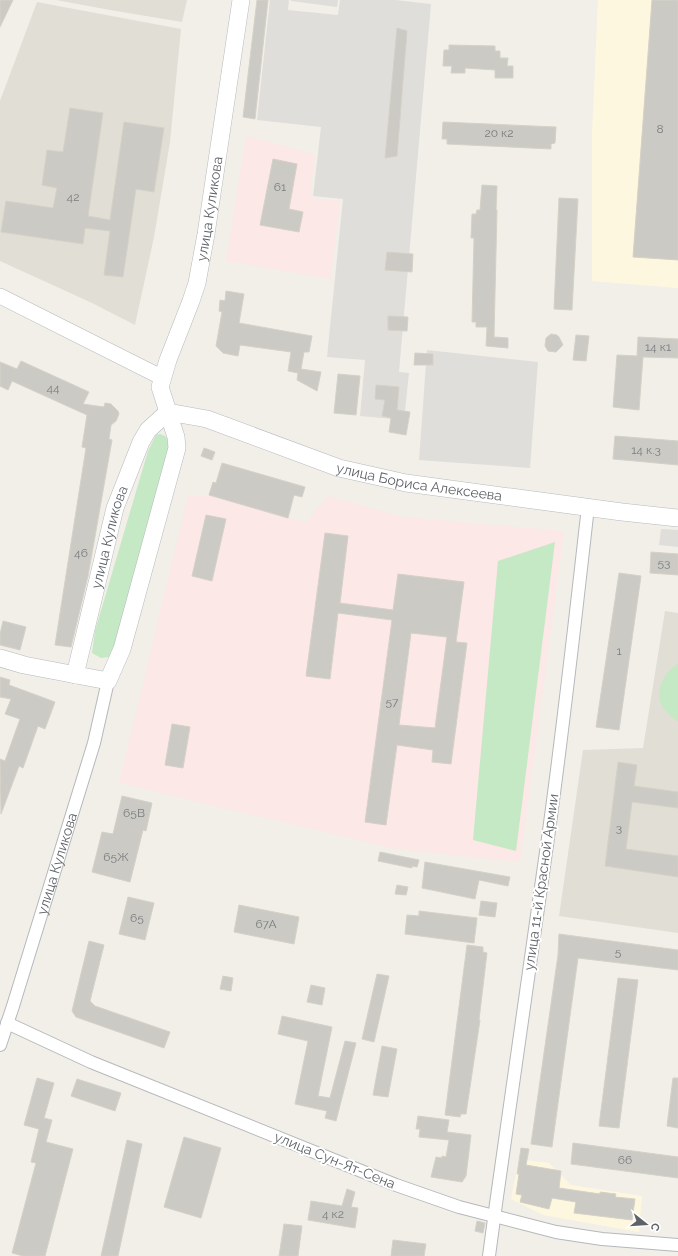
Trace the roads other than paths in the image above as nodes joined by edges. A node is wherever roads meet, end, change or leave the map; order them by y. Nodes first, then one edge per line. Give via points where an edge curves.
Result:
1 (241, 0) edge
2 (0, 296) edge
3 (0, 307) edge
4 (69, 336) junction
5 (161, 382) junction
6 (168, 412) junction
7 (588, 507) junction
8 (678, 518) edge
9 (0, 658) edge
10 (75, 675) junction
11 (108, 681) junction
12 (7, 1022) junction
13 (0, 1045) edge
14 (494, 1216) junction
15 (678, 1245) edge
16 (489, 1256) edge

1 - 5 main road, улица Куликова via 197,283
2 - 4 street
3 - 4 street
4 - 5 street
5 - 6 main road
6 - 7 main road, улица Бориса Алексеева via 207,419 361,474 439,489
6 - 10 main road, улица Куликова via 148,430 141,442 115,508
6 - 11 main road via 177,448 122,649
7 - 8 main road, улица Бориса Алексеева
7 - 14 street, улица 11-й Красной Армии via 550,825
9 - 10 main road
10 - 11 main road
11 - 12 street, улица Куликова via 94,743
12 - 13 street, улица Куликова
12 - 14 street, улица Сун-Ят-Сена via 91,1062 396,1185
14 - 15 street, улица Сун-Ят-Сена via 556,1232 602,1239
14 - 16 street, улица 11-й Красной Армии

